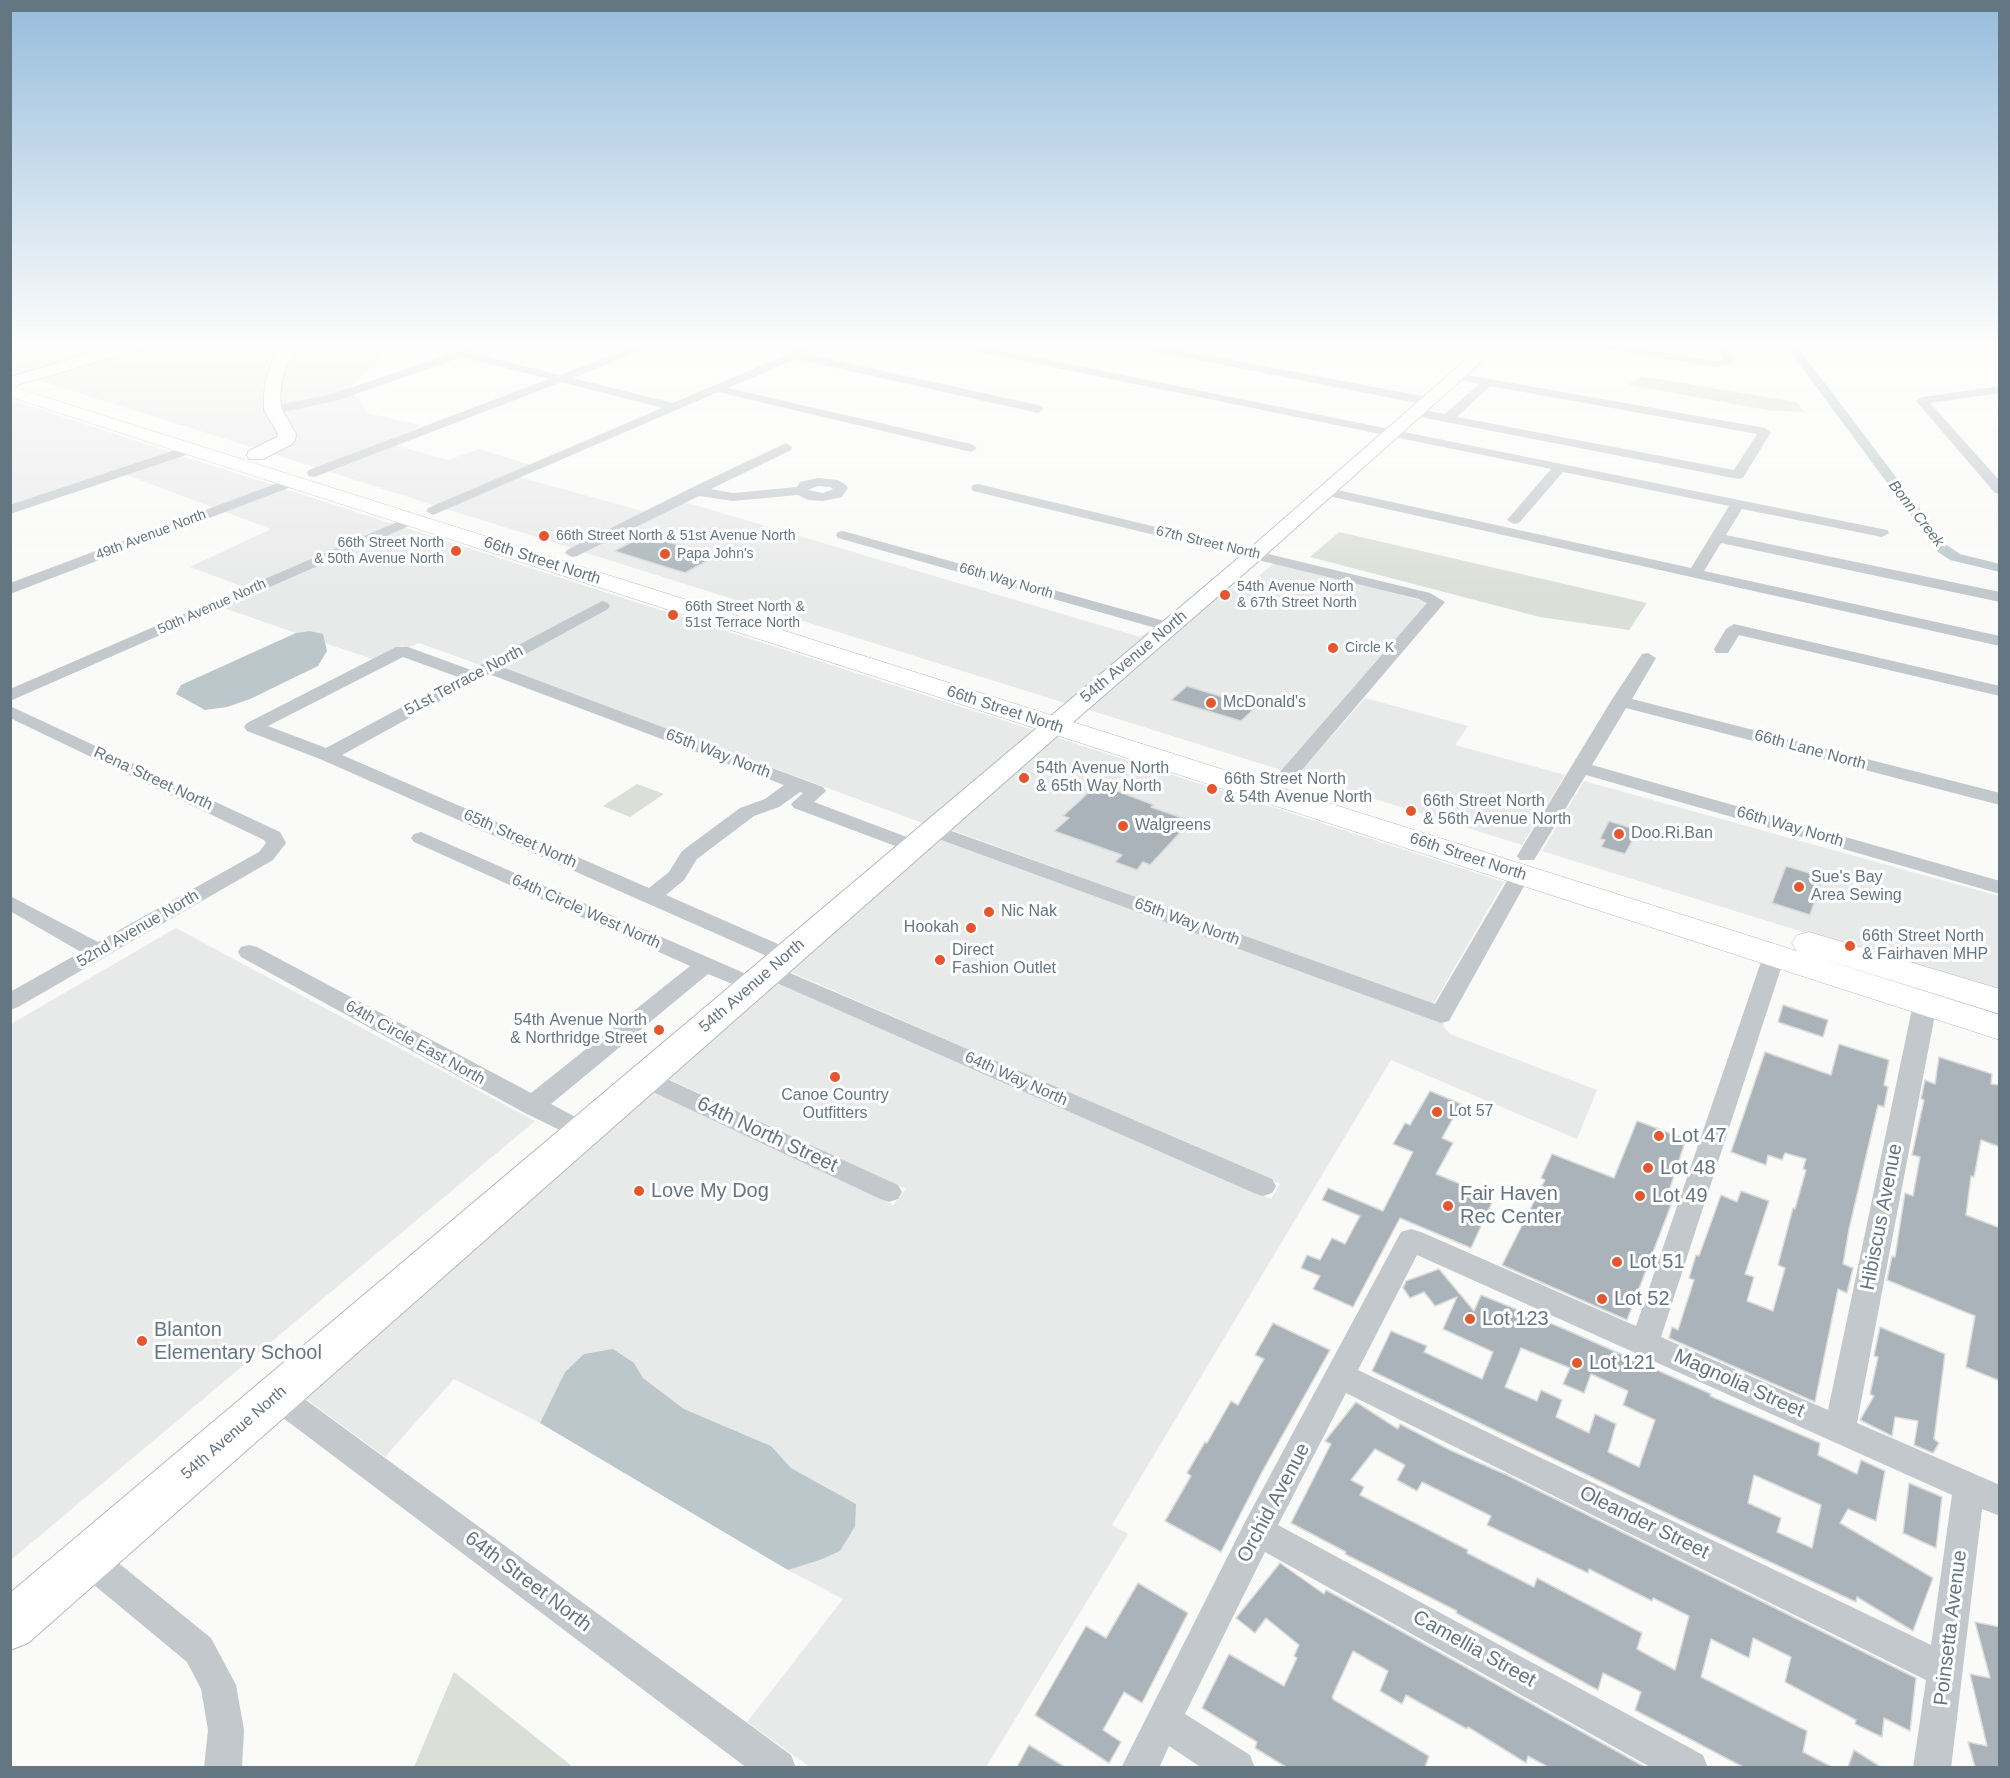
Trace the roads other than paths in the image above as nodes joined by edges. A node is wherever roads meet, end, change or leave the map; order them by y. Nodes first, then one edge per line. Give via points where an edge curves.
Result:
1 (135, 428) edge
2 (164, 428) edge
3 (283, 428) edge
4 (432, 428) edge
5 (625, 428) edge
6 (885, 428) edge
7 (1366, 428) edge
8 (1396, 428) edge
9 (1499, 428) edge
10 (1743, 428) edge
11 (1946, 428) edge
12 (1391, 433) junction
13 (786, 447) dead end
14 (190, 448) junction
15 (971, 448) dead end
16 (265, 458) junction
17 (1561, 466) junction
18 (314, 473) junction
19 (291, 482) junction
20 (978, 488) dead end
21 (2000, 490) edge
22 (696, 491) junction
23 (801, 491) dead end
24 (1324, 491) junction
25 (1737, 505) junction
26 (10, 510) edge
27 (423, 515) junction
28 (1514, 520) dead end
29 (1882, 533) dead end
30 (843, 535) dead end
31 (1718, 538) junction
32 (1255, 554) junction
33 (569, 561) junction
34 (1695, 574) junction
35 (10, 589) edge
36 (2000, 597) edge
37 (602, 606) dead end
38 (1169, 627) junction
39 (779, 628) junction
40 (2000, 641) edge
41 (1722, 649) dead end
42 (1648, 658) dead end
43 (480, 672) junction
44 (2000, 691) edge
45 (10, 696) edge
46 (1620, 701) junction
47 (10, 711) edge
48 (1062, 718) junction
49 (253, 727) joint
50 (327, 755) junction
51 (1580, 766) junction
52 (1284, 779) junction
53 (798, 784) junction
54 (2000, 799) edge
55 (421, 838) dead end
56 (923, 838) junction
57 (266, 856) joint
58 (1525, 865) junction
59 (2000, 888) edge
60 (651, 897) junction
61 (10, 902) edge
62 (98, 952) junction
63 (249, 952) dead end
64 (1774, 956) junction
65 (705, 965) junction
66 (769, 971) junction
67 (1912, 1000) junction
68 (10, 1002) edge
69 (2000, 1002) edge
70 (2000, 1015) edge
71 (2000, 1028) edge
72 (645, 1078) junction
73 (532, 1107) junction
74 (582, 1132) junction
75 (1263, 1186) dead end
76 (888, 1192) dead end
77 (1411, 1240) joint
78 (1645, 1342) junction
79 (1342, 1376) junction
80 (277, 1396) junction
81 (1839, 1429) junction
82 (1984, 1495) edge
83 (1258, 1531) junction
84 (88, 1559) junction
85 (10, 1626) edge
86 (1945, 1671) junction
87 (1163, 1721) junction
88 (223, 1767) edge
89 (778, 1767) edge
90 (1139, 1767) edge
91 (1238, 1767) edge
92 (1690, 1767) edge
93 (1932, 1767) edge

1 - 14 main road
2 - 16 main road, 66th Street North
3 - 16 main road via 286,440
4 - 18 street
5 - 27 street, 50th Avenue North
6 - 15 street
7 - 12 street
8 - 12 main road, 54th Avenue North
9 - 10 street via 1738,475 1765,432
11 - 21 street
12 - 17 street
12 - 24 main road, 54th Avenue North
13 - 22 street
14 - 16 main road via 211,448 255,460
14 - 19 main road
14 - 26 street
16 - 18 main road, 66th Street North
17 - 25 street
17 - 28 street
18 - 27 main road, 66th Street North
19 - 27 main road via 341,497 367,497
19 - 35 street, 49th Avenue North
20 - 32 street, 67th Street North
22 - 23 street via 733,497
22 - 33 street
24 - 32 main road, 54th Avenue North
24 - 34 street
25 - 29 street
25 - 31 street
27 - 33 main road, 66th Street North
27 - 33 main road, 66th Street North via 531,540
27 - 45 street, 50th Avenue North
30 - 38 street, 66th Way North
31 - 34 street
31 - 36 street
32 - 38 main road, 54th Avenue North
32 - 52 street, 67th Street North via 1437,602
33 - 39 main road, 66th Street North
34 - 40 street
37 - 43 street, 51st Terrace North
38 - 48 main road, 54th Avenue North
39 - 48 main road, 66th Street North
39 - 48 main road, 66th Street North via 860,644
41 - 44 street via 1734,629
42 - 46 street
43 - 49 street, 65th Way North via 402,651
43 - 50 street, 51st Terrace North
43 - 53 street, 65th Way North
46 - 51 street
46 - 54 street, 66th Lane North
47 - 57 street, Rena Street North via 273,836 276,843
48 - 52 main road, 66th Street North
48 - 56 main road, 54th Avenue North
48 - 58 main road, 66th Street North via 1338,816 1378,819 1508,856
49 - 50 street, 65th Street North
50 - 60 street, 65th Street North
51 - 58 street
51 - 59 street, 66th Way North
52 - 58 main road, 66th Street North
53 - 56 street, 65th Way North via 816,791 801,804
53 - 60 street via 772,803 747,812 689,855 677,876
55 - 65 street, 64th Circle West North
56 - 58 street, 65th Way North via 1441,1015
56 - 66 main road, 54th Avenue North
57 - 62 street, 52nd Avenue North
58 - 64 main road, 66th Street North
58 - 69 main road, 66th Street North via 1739,922
60 - 66 street, 65th Street North
61 - 62 street
62 - 68 street, 52nd Avenue North
63 - 73 street, 64th Circle East North
64 - 67 main road, 66th Street North
64 - 78 street
65 - 66 street, 64th Circle West North
65 - 73 street
66 - 72 main road, 54th Avenue North
66 - 75 street, 64th Way North
67 - 70 main road via 1930,995
67 - 71 main road, 66th Street North
67 - 81 street, Hibiscus Avenue
72 - 74 main road, 54th Avenue North
72 - 76 street, 64th North Street
73 - 74 street, 64th Circle East North
74 - 80 main road, 54th Avenue North
77 - 78 street, Magnolia Street
77 - 79 street, Orchid Avenue
78 - 81 street, Magnolia Street
79 - 83 street, Orchid Avenue
79 - 86 street, Oleander Street
80 - 84 main road, 54th Avenue North
80 - 89 street, 64th Street North
81 - 82 street, Magnolia Street
82 - 86 street, Poinsetta Avenue
83 - 87 street, Orchid Avenue
83 - 92 street, Camellia Street
84 - 85 main road, 54th Avenue North
84 - 88 street via 199,1650 218,1685 226,1730
86 - 93 street, Poinsetta Avenue
87 - 90 street, Orchid Avenue
87 - 91 street

